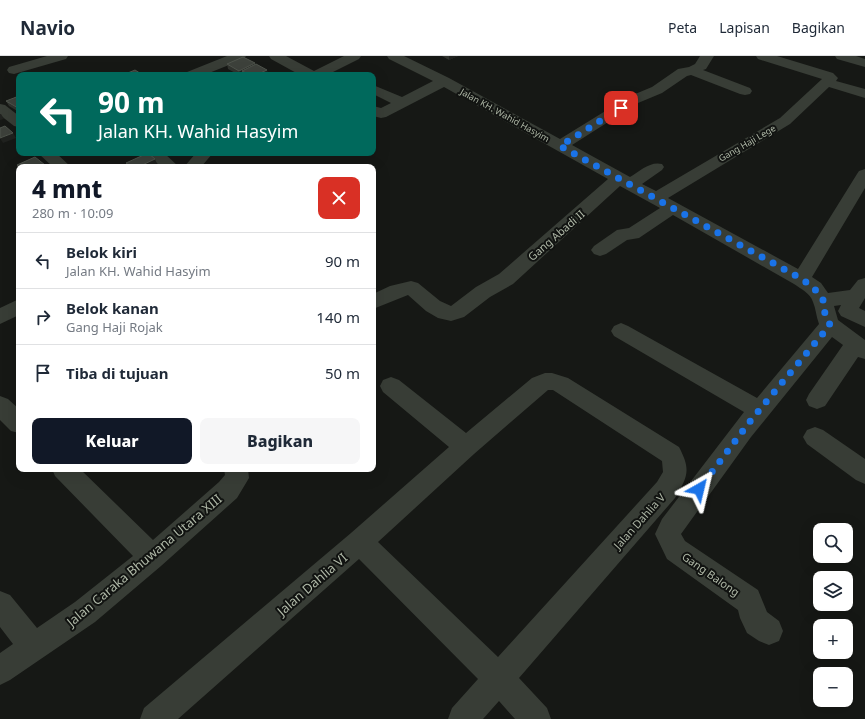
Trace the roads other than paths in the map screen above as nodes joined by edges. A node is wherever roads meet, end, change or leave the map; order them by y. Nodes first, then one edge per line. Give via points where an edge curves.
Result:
1 (61, 56) edge
2 (239, 56) edge
3 (276, 56) edge
4 (354, 56) edge
5 (394, 56) edge
6 (707, 56) edge
7 (763, 56) edge
8 (842, 56) edge
9 (865, 63) edge
10 (212, 67) junction
11 (14, 70) dead end
12 (692, 71) junction
13 (200, 72) edge
14 (221, 72) edge
15 (305, 72) edge
16 (323, 72) edge
17 (828, 80) junction
18 (444, 81) junction
19 (376, 91) edge
20 (745, 91) dead end
21 (865, 94) edge
22 (403, 103) junction
23 (0, 108) edge
24 (376, 112) edge
25 (16, 121) edge
26 (560, 146) junction
27 (50, 156) edge
28 (158, 156) edge
29 (59, 164) edge
30 (167, 164) edge
31 (656, 167) dead end
32 (625, 181) junction
33 (862, 183) edge
34 (656, 198) junction
35 (672, 208) junction
36 (600, 250) dead end
37 (802, 279) junction
38 (861, 291) edge
39 (376, 300) edge
40 (823, 300) junction
41 (16, 308) edge
42 (0, 317) edge
43 (865, 320) edge
44 (830, 325) junction
45 (621, 331) dead end
46 (860, 348) edge
47 (560, 384) joint
48 (391, 386) dead end
49 (817, 400) dead end
50 (760, 410) junction
51 (815, 437) dead end
52 (466, 447) junction
53 (67, 472) edge
54 (236, 472) edge
55 (865, 473) edge
56 (360, 542) junction
57 (152, 557) junction
58 (0, 605) edge
59 (769, 631) dead end
60 (34, 647) junction
61 (0, 670) edge
62 (499, 679) junction
63 (155, 719) edge
64 (463, 719) edge
65 (536, 719) edge

1 - 11 street
2 - 10 street
3 - 15 street
4 - 16 street
5 - 18 street, Jalan KH. Wahid Hasyim
6 - 12 street via 702,66
7 - 17 street via 828,76
8 - 9 street
10 - 13 street
10 - 14 street
12 - 20 street
12 - 26 street via 684,72 657,90 633,100
17 - 21 street
17 - 34 street, Gang Haji Lege via 785,120
18 - 22 street
18 - 26 street, Jalan KH. Wahid Hasyim
19 - 22 street
22 - 24 street via 381,114
23 - 25 street
26 - 32 street, Jalan KH. Wahid Hasyim
27 - 29 street
28 - 30 street
31 - 32 street, Gang Abadi II
32 - 34 street, Jalan KH. Wahid Hasyim
32 - 39 street, Gang Abadi II via 506,279 452,314 442,313 411,288 397,290
33 - 37 street
34 - 35 street, Jalan KH. Wahid Hasyim
35 - 36 street via 633,234 623,234
35 - 37 street, Jalan KH. Wahid Hasyim
37 - 40 street, Jalan KH. Wahid Hasyim via 814,288
38 - 40 street
38 - 43 street via 848,311
40 - 44 street, Jalan KH. Wahid Hasyim
41 - 42 street
44 - 46 street
44 - 50 street, Gang Balong
45 - 50 street
46 - 49 street
47 - 52 street, Jalan Dahlia VI via 546,381 540,384
47 - 62 street, Jalan Dahlia V via 670,454 675,463 674,476 666,490
48 - 52 street
50 - 59 street, Gang Balong via 668,534 676,550 748,600 757,622
51 - 55 street
52 - 56 street, Jalan Dahlia VI
53 - 57 street
54 - 57 street, Jalan Caraka Bhuwana Utara XIII via 237,478 228,490
56 - 62 street
56 - 63 street, Jalan Dahlia VI
57 - 60 street, Jalan Caraka Bhuwana Utara XIII via 85,612
58 - 60 street
60 - 61 street, Jalan Caraka Bhuwana Utara XIII
62 - 64 street, Jalan Dahlia V
62 - 65 street

